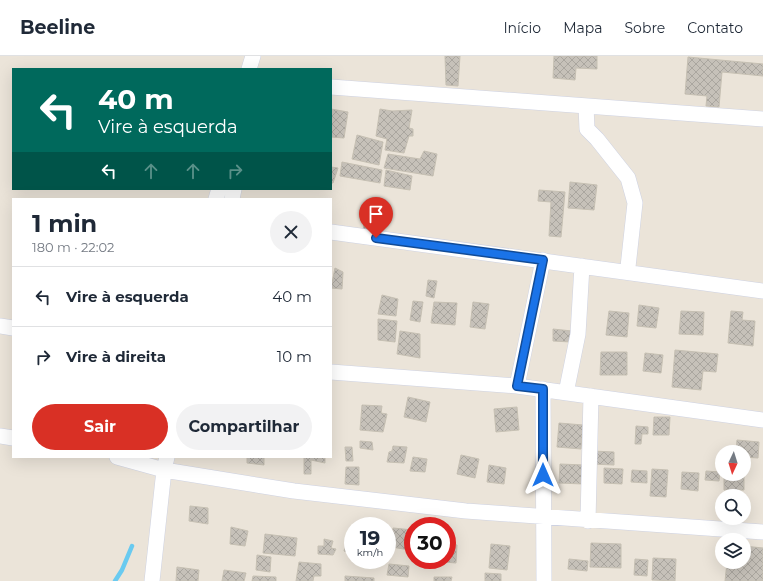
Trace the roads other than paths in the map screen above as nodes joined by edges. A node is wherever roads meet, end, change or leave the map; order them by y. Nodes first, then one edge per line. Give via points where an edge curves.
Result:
1 (253, 56) edge
2 (249, 68) edge
3 (332, 86) edge
4 (586, 106) junction
5 (763, 119) edge
6 (332, 232) edge
7 (543, 260) junction
8 (582, 266) junction
9 (628, 267) dead end
10 (763, 290) edge
11 (0, 326) edge
12 (12, 328) edge
13 (332, 372) edge
14 (517, 386) junction
15 (543, 389) junction
16 (566, 393) junction
17 (591, 396) junction
18 (763, 420) edge
19 (0, 436) edge
20 (12, 438) edge
21 (124, 458) edge
22 (166, 464) edge
23 (543, 518) junction
24 (588, 521) junction
25 (763, 532) edge
26 (152, 581) edge
27 (544, 581) edge

1 - 2 street
3 - 4 street
4 - 5 street
4 - 9 street via 587,129 628,178 635,203
6 - 7 street
7 - 8 street
7 - 14 street
8 - 10 street
8 - 16 street via 578,334
11 - 12 street
13 - 14 street
14 - 15 street
15 - 16 street
15 - 23 street
16 - 17 street
17 - 18 street
17 - 24 street
19 - 20 street
21 - 22 street
22 - 23 street via 294,491
22 - 26 street
23 - 24 street
23 - 27 street
24 - 25 street

